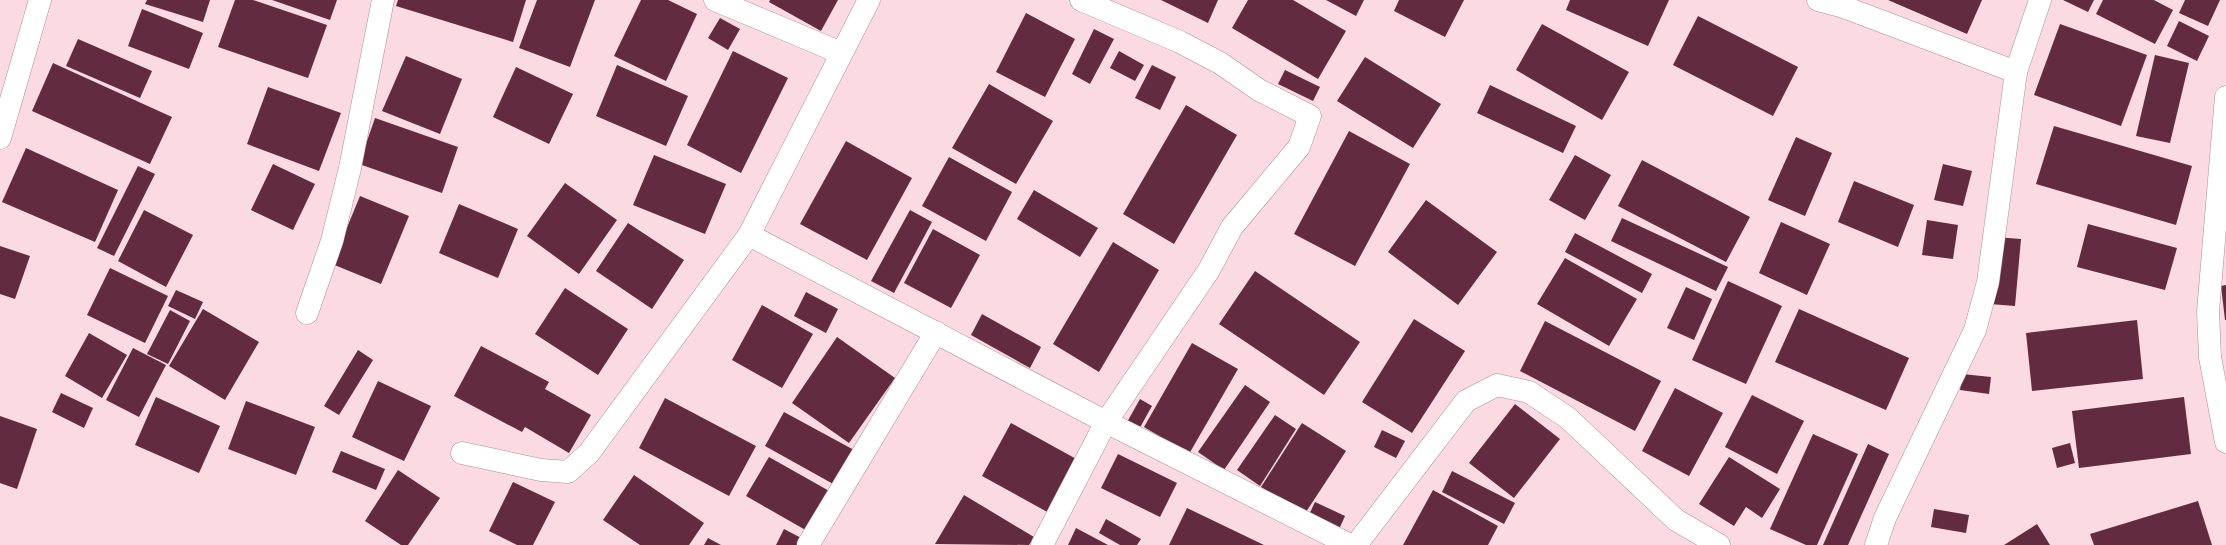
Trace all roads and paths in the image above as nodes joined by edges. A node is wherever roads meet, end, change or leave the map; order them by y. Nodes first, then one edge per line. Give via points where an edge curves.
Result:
1 (40, 0) edge
2 (383, 0) edge
3 (715, 0) edge
4 (869, 0) edge
5 (1081, 0) edge
6 (1818, 0) edge
7 (2040, 0) edge
8 (841, 53) junction
9 (2016, 72) junction
10 (2226, 97) edge
11 (0, 138) edge
12 (2223, 189) edge
13 (750, 235) junction
14 (307, 313) dead end
15 (936, 332) junction
16 (1106, 422) junction
17 (2226, 442) edge
18 (462, 453) dead end
19 (808, 545) edge
20 (1042, 545) edge
21 (1350, 545) edge
22 (1356, 545) edge
23 (1719, 545) edge
24 (1876, 545) edge

1 - 11 street
2 - 14 street via 350,168 332,241
3 - 8 street
4 - 8 street
5 - 16 street via 1180,42 1220,63 1259,90 1310,116 1299,147 1232,227 1209,270
6 - 9 street via 1841,6
7 - 9 street
8 - 13 street
9 - 24 street via 1988,282 1975,330 1884,518
10 - 12 street
12 - 17 street via 2208,312 2210,357
13 - 15 street
13 - 18 street via 588,453 568,472 540,470
15 - 16 street
15 - 19 street
16 - 20 street
16 - 21 street
22 - 23 street via 1466,401 1497,385 1528,392 1568,418 1676,520

